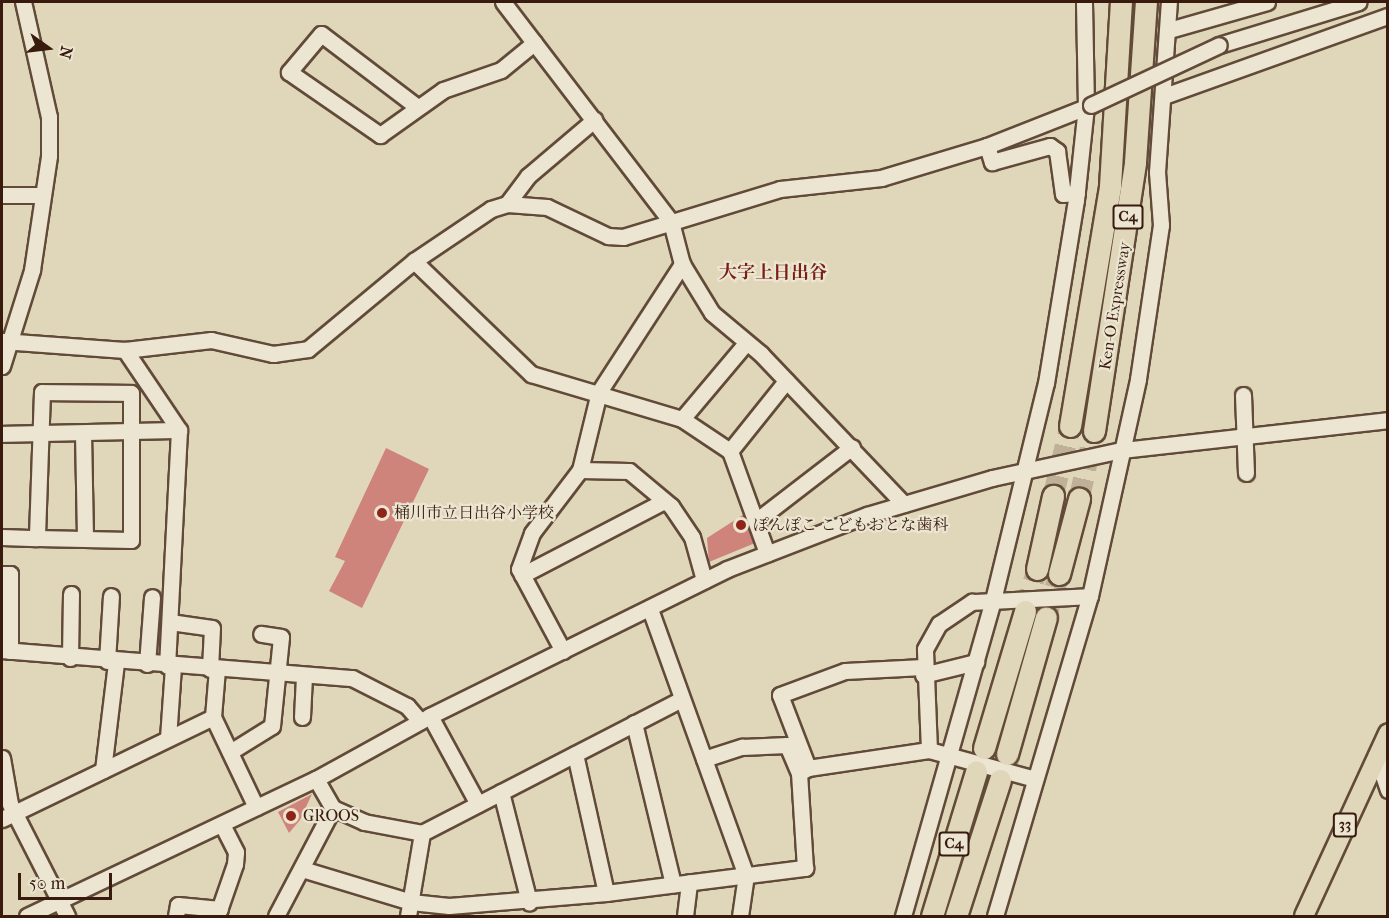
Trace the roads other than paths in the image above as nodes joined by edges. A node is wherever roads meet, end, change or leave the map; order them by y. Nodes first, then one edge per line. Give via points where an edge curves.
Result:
1 (22, 2) edge
2 (503, 2) edge
3 (1084, 2) edge
4 (1121, 2) edge
5 (1146, 2) edge
6 (1169, 2) edge
7 (1267, 2) edge
8 (1359, 2) edge
9 (1388, 16) edge
10 (1169, 30) junction
11 (534, 43) junction
12 (1164, 96) junction
13 (416, 106) junction
14 (1088, 106) junction
15 (594, 120) junction
16 (987, 146) junction
17 (1077, 193) junction
18 (2, 195) edge
19 (43, 195) junction
20 (507, 204) junction
21 (671, 222) junction
22 (414, 261) junction
23 (682, 264) junction
24 (6, 342) edge
25 (746, 343) junction
26 (125, 350) junction
27 (2, 366) edge
28 (786, 381) junction
29 (599, 392) junction
30 (1243, 395) dead end
31 (682, 419) junction
32 (1388, 420) edge
33 (1070, 426) tunnel mouth
34 (179, 430) junction
35 (131, 431) junction
36 (1094, 431) tunnel mouth
37 (83, 433) junction
38 (1245, 433) junction
39 (2, 434) edge
40 (41, 434) junction
41 (852, 447) junction
42 (1122, 450) junction
43 (730, 451) junction
44 (580, 470) junction
45 (1026, 473) junction
46 (1246, 473) dead end
47 (1053, 496) tunnel mouth
48 (1078, 499) tunnel mouth
49 (664, 501) junction
50 (904, 504) junction
51 (756, 521) junction
52 (2, 537) edge
53 (38, 538) junction
54 (85, 539) junction
55 (767, 553) junction
56 (1036, 569) tunnel mouth
57 (2, 574) edge
58 (1059, 574) tunnel mouth
59 (522, 576) junction
60 (704, 580) junction
61 (71, 594) dead end
62 (1090, 596) junction
63 (111, 597) dead end
64 (152, 597) dead end
65 (993, 600) junction
66 (650, 609) junction
67 (1025, 610) tunnel mouth
68 (1046, 617) tunnel mouth
69 (170, 622) junction
70 (261, 634) dead end
71 (6, 651) edge
72 (563, 651) junction
73 (70, 658) junction
74 (111, 662) junction
75 (976, 662) junction
76 (147, 664) junction
77 (170, 666) junction
78 (213, 669) junction
79 (923, 671) junction
80 (277, 675) junction
81 (304, 676) junction
82 (682, 699) junction
83 (213, 717) junction
84 (302, 717) dead end
85 (425, 718) junction
86 (634, 723) junction
87 (1388, 733) edge
88 (168, 738) junction
89 (984, 748) dead end
90 (928, 750) junction
91 (230, 752) junction
92 (575, 754) junction
93 (1007, 754) dead end
94 (950, 755) junction
95 (1376, 755) junction
96 (2, 758) edge
97 (704, 759) junction
98 (104, 770) junction
99 (804, 770) junction
100 (976, 772) dead end
101 (316, 779) junction
102 (1035, 779) junction
103 (999, 780) dead end
104 (1388, 790) edge
105 (501, 792) junction
106 (477, 804) junction
107 (256, 807) junction
108 (333, 808) junction
109 (17, 812) junction
110 (2, 819) edge
111 (222, 825) junction
112 (422, 833) junction
113 (302, 869) junction
114 (746, 875) junction
115 (689, 882) junction
116 (673, 884) junction
117 (606, 893) junction
118 (59, 901) junction
119 (529, 902) junction
120 (409, 909) edge
121 (511, 911) edge
122 (219, 913) edge
123 (27, 916) edge
124 (67, 916) edge
125 (176, 916) edge
126 (276, 916) edge
127 (685, 916) edge
128 (740, 916) edge
129 (903, 916) edge
130 (932, 916) edge
131 (956, 916) edge
132 (995, 916) edge
133 (1304, 916) edge

1 - 19 street via 49,117
2 - 11 street
3 - 14 street
4 - 33 highway, Ken-O Expressway / C4 via 1110,186
5 - 36 highway, Ken-O Expressway / C4 via 1135,162
6 - 10 street
7 - 10 street
8 - 14 street, bridge via 1219,45
9 - 12 street
10 - 12 street
11 - 13 street via 501,70 443,90
11 - 15 street
12 - 42 street via 1157,172 1161,225
13 - 13 street via 380,135 289,72 321,34
14 - 16 street
14 - 17 street
15 - 20 street via 528,176
15 - 21 street
16 - 17 street via 992,162 1050,146 1057,151 1063,194
16 - 21 street via 881,178 780,189
17 - 45 street
18 - 19 street
19 - 24 street via 32,270
20 - 21 street via 547,207 608,236
20 - 22 street
21 - 23 street
22 - 26 street via 308,349 273,354 211,340
22 - 29 street via 531,374
23 - 25 street via 712,313
23 - 29 street
24 - 26 street
24 - 27 street
25 - 28 street
25 - 31 street
26 - 34 street
28 - 41 street
28 - 43 street
29 - 31 street
29 - 44 street
30 - 38 street
31 - 43 street
32 - 38 street
34 - 35 street
34 - 69 street
35 - 37 street
35 - 40 street via 131,393 42,392
35 - 54 street via 131,540
37 - 40 street
37 - 54 street
38 - 42 street
38 - 46 street
39 - 40 street
40 - 53 street
41 - 50 street
41 - 51 street
42 - 45 street
42 - 62 street
43 - 51 street
44 - 49 street via 629,471
44 - 59 street via 532,533 519,569
45 - 50 street
45 - 65 street
47 - 56 highway
48 - 58 highway
49 - 59 street
49 - 60 street via 692,537
50 - 55 street
51 - 55 street
52 - 53 street
53 - 54 street
55 - 60 street
57 - 71 street via 10,574
59 - 72 street
60 - 66 street
61 - 73 street
62 - 65 street
62 - 102 street
63 - 74 street
64 - 76 street
65 - 75 street
65 - 79 street via 960,606 939,624 929,635
66 - 72 street
66 - 82 street
67 - 89 highway
68 - 93 highway
69 - 77 street
69 - 78 street via 212,628
70 - 80 street via 281,638
71 - 73 street
72 - 85 street
73 - 74 street
74 - 76 street
74 - 98 street
75 - 79 street
75 - 94 street
76 - 77 street
77 - 78 street
77 - 88 street
78 - 80 street
78 - 83 street
79 - 90 street
79 - 99 street via 845,670 780,694
80 - 81 street
80 - 91 street via 272,726
81 - 84 street
81 - 85 street via 352,678
82 - 86 street
82 - 97 street
83 - 88 street
83 - 91 street
85 - 101 street
85 - 106 street
86 - 92 street
86 - 116 street
87 - 95 main road, 33
88 - 98 street
90 - 94 street
90 - 99 street
91 - 107 street
92 - 105 street
92 - 117 street
94 - 102 street
94 - 129 street
95 - 104 street
95 - 133 main road, 33
96 - 109 street via 10,804
97 - 99 street via 742,747 787,746
97 - 114 street
98 - 109 street
99 - 114 street via 805,868
100 - 130 highway, C4
101 - 107 street
101 - 108 street
102 - 132 street
103 - 131 highway, C4
105 - 106 street
105 - 119 street
106 - 112 street
107 - 111 street
108 - 112 street via 364,822
108 - 113 street
109 - 110 street
109 - 118 street
111 - 118 street
111 - 122 street via 236,858
112 - 120 street
113 - 120 street
113 - 126 street via 281,897
114 - 115 street
114 - 128 street
115 - 116 street
115 - 127 street
116 - 117 street
117 - 119 street
118 - 123 street
118 - 124 street
119 - 121 street
120 - 121 street
122 - 125 street via 178,905

